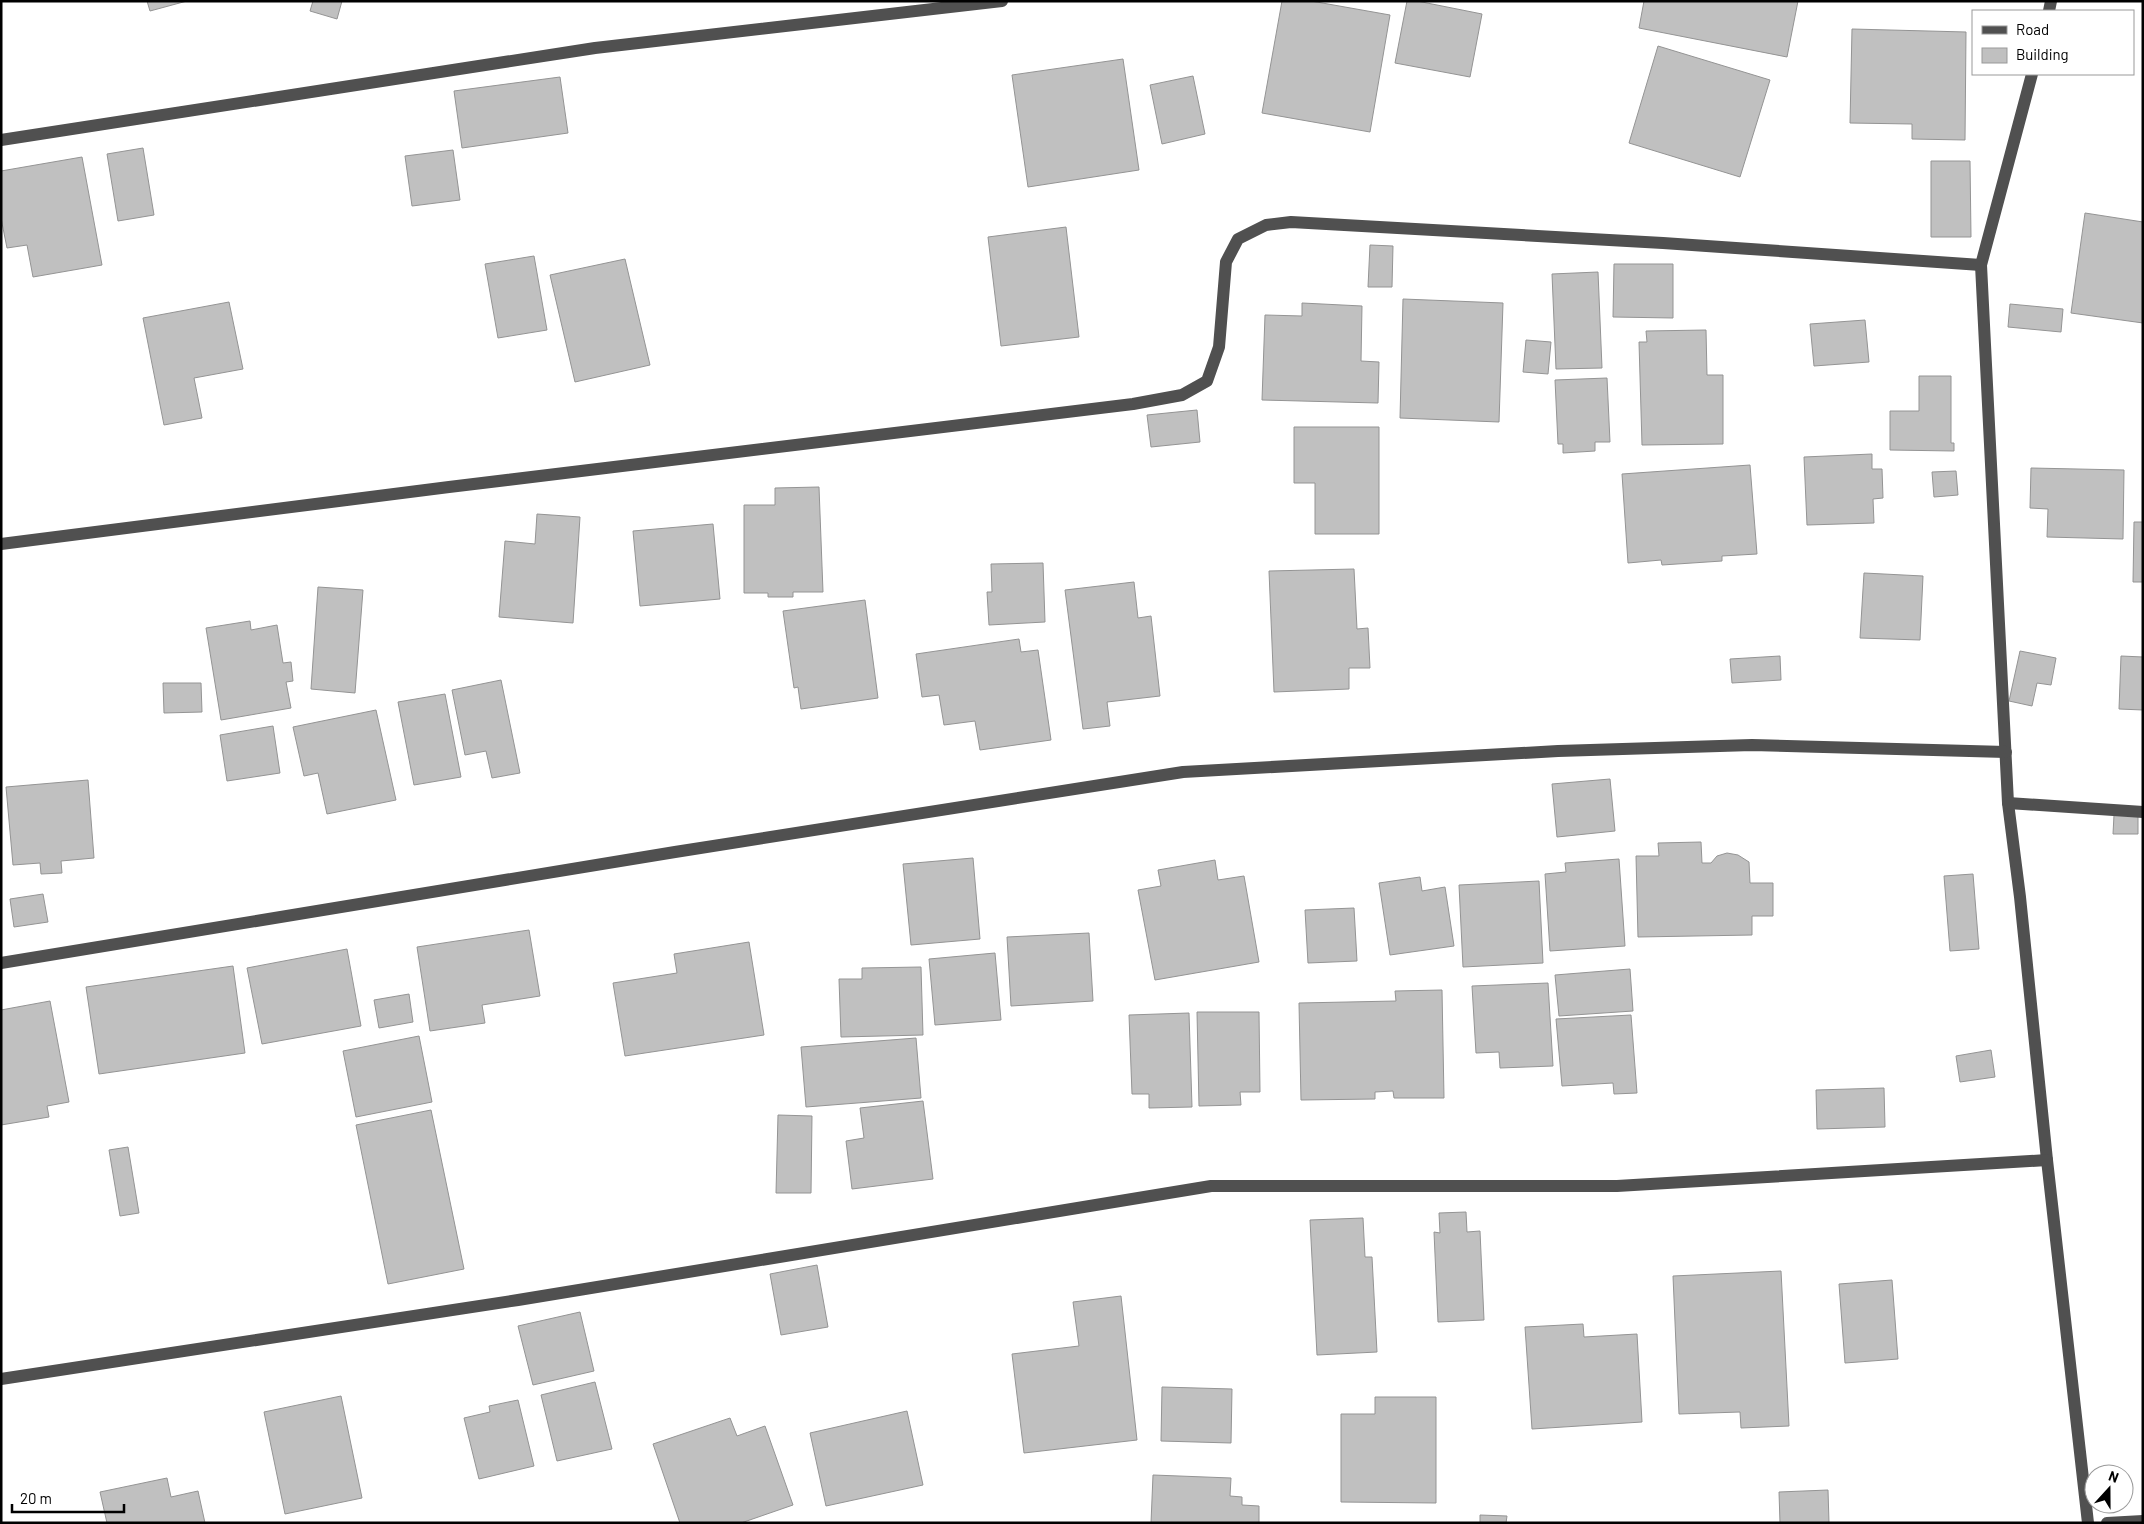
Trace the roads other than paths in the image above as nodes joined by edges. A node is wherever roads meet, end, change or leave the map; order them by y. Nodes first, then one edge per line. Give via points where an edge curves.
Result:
1 (1002, 1) edge
2 (2032, 75) edge
3 (1, 140) edge
4 (1982, 265) junction
5 (1, 544) edge
6 (2006, 752) junction
7 (2008, 804) junction
8 (2143, 812) edge
9 (1, 963) edge
10 (2047, 1160) junction
11 (1, 1379) edge
12 (2143, 1521) edge
13 (2088, 1523) edge
14 (2106, 1523) edge

1 - 3 street via 595,48
2 - 4 street
4 - 5 street via 1301,222 1266,225 1238,238 1226,262 1219,347 1207,381 1182,396
4 - 6 street
6 - 7 street
6 - 9 street via 1752,745 1558,751 1183,772
7 - 8 street
7 - 10 street
10 - 11 street via 1617,1186 1211,1186 518,1300
10 - 13 street
12 - 14 street

